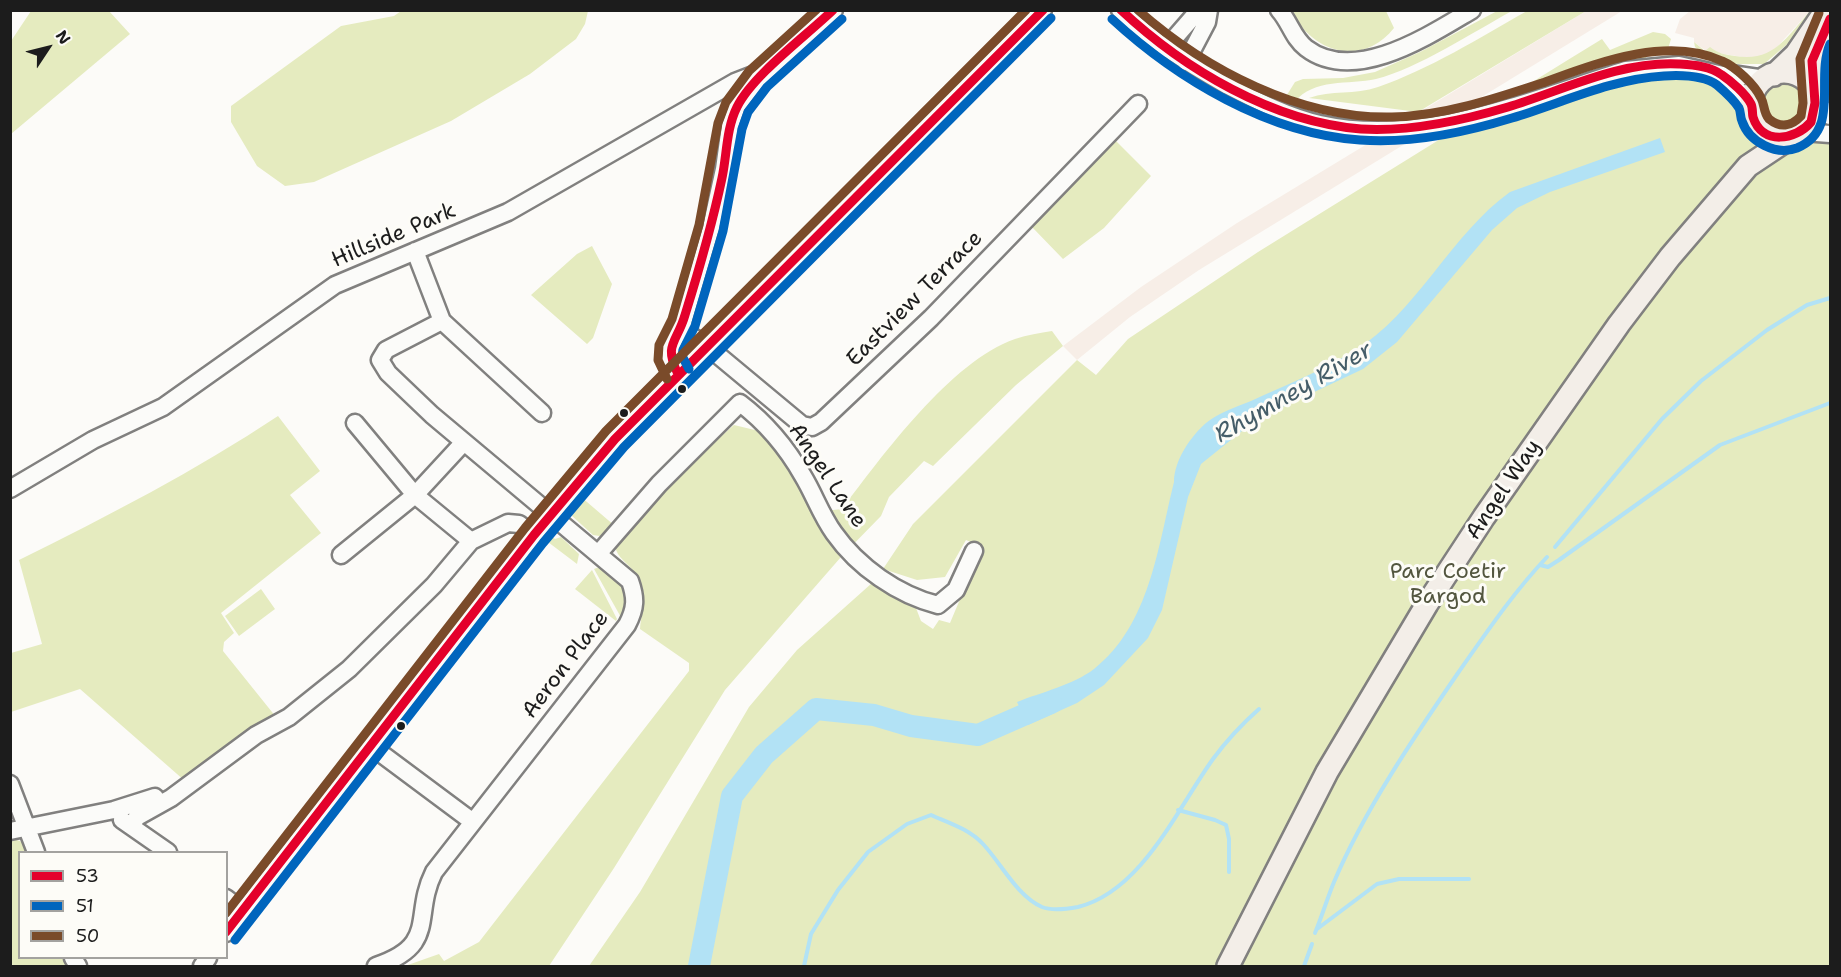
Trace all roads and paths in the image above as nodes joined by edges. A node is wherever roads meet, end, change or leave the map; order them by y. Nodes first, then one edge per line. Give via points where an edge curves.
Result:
1 (834, 10) edge
2 (1043, 10) edge
3 (1120, 10) edge
4 (1199, 10) edge
5 (1209, 10) edge
6 (1279, 10) edge
7 (1472, 10) edge
8 (1826, 10) edge
9 (1830, 19) edge
10 (1165, 49) junction
11 (1186, 62) junction
12 (1724, 75) junction
13 (1770, 77) junction
14 (758, 79) junction
15 (1820, 102) edge
16 (1751, 103) junction
17 (1138, 104) dead end
18 (1757, 124) junction
19 (1830, 134) edge
20 (1796, 135) junction
21 (1748, 166) junction
22 (415, 251) junction
23 (442, 321) junction
24 (683, 322) junction
25 (707, 346) junction
26 (678, 374) junction
27 (542, 413) dead end
28 (355, 423) dead end
29 (464, 442) junction
30 (10, 489) edge
31 (416, 495) junction
32 (552, 514) junction
33 (534, 535) junction
34 (471, 541) junction
35 (974, 551) dead end
36 (598, 554) junction
37 (341, 555) dead end
38 (371, 746) junction
39 (10, 784) edge
40 (166, 792) dead end
41 (473, 822) junction
42 (18, 830) edge
43 (35, 851) edge
44 (167, 851) edge
45 (228, 900) edge
46 (243, 911) junction
47 (228, 930) edge
48 (382, 966) edge
49 (1228, 966) edge

1 - 14 street
2 - 25 street
3 - 10 street
4 - 10 street
5 - 11 street via 1207,22
6 - 7 street via 1297,40 1317,56 1358,63 1378,58
8 - 13 main road via 1796,54
9 - 15 main road via 1812,61
10 - 11 street
11 - 12 street via 1284,112 1348,129 1403,129 1455,123 1647,66 1680,65
12 - 13 street
12 - 16 street
13 - 15 main road via 1791,74 1807,82
13 - 16 main road via 1754,92
14 - 22 street, Hillside Park via 753,75 735,82 508,213
14 - 24 street via 737,106 730,126 713,219
15 - 20 main road via 1815,117
16 - 18 main road
17 - 25 street, Eastview Terrace via 931,318 821,422 812,427 802,425
18 - 20 main road via 1773,136
18 - 21 main road, Angel Way
19 - 20 street
20 - 21 main road, Angel Way
21 - 49 main road, Angel Way via 1619,324 1427,604 1327,772
22 - 23 street
22 - 30 street, Hillside Park via 335,285 163,407 93,440
23 - 27 street
23 - 29 street, Aeron Place via 386,350 380,360 388,373
24 - 25 street, Eastview Terrace via 688,334
24 - 26 street via 671,346 670,358
25 - 26 street
26 - 32 street via 615,439
28 - 31 street
29 - 31 street
29 - 32 street, Aeron Place
31 - 34 street
31 - 37 street
32 - 33 street
32 - 36 street, Aeron Place
33 - 34 street via 519,524 507,523
33 - 38 street
34 - 44 street via 434,585 349,669 289,717 256,735 171,798 125,821
35 - 36 street, Angel Lane via 956,590 938,606 914,599 840,541 791,459 758,416 740,403 659,484
36 - 41 street, Aeron Place via 630,581 635,610
38 - 41 street
38 - 46 street
39 - 42 street
40 - 42 street via 114,810
41 - 48 street, Aeron Place via 429,882 421,931 413,946
42 - 43 street
45 - 46 street
46 - 47 street

